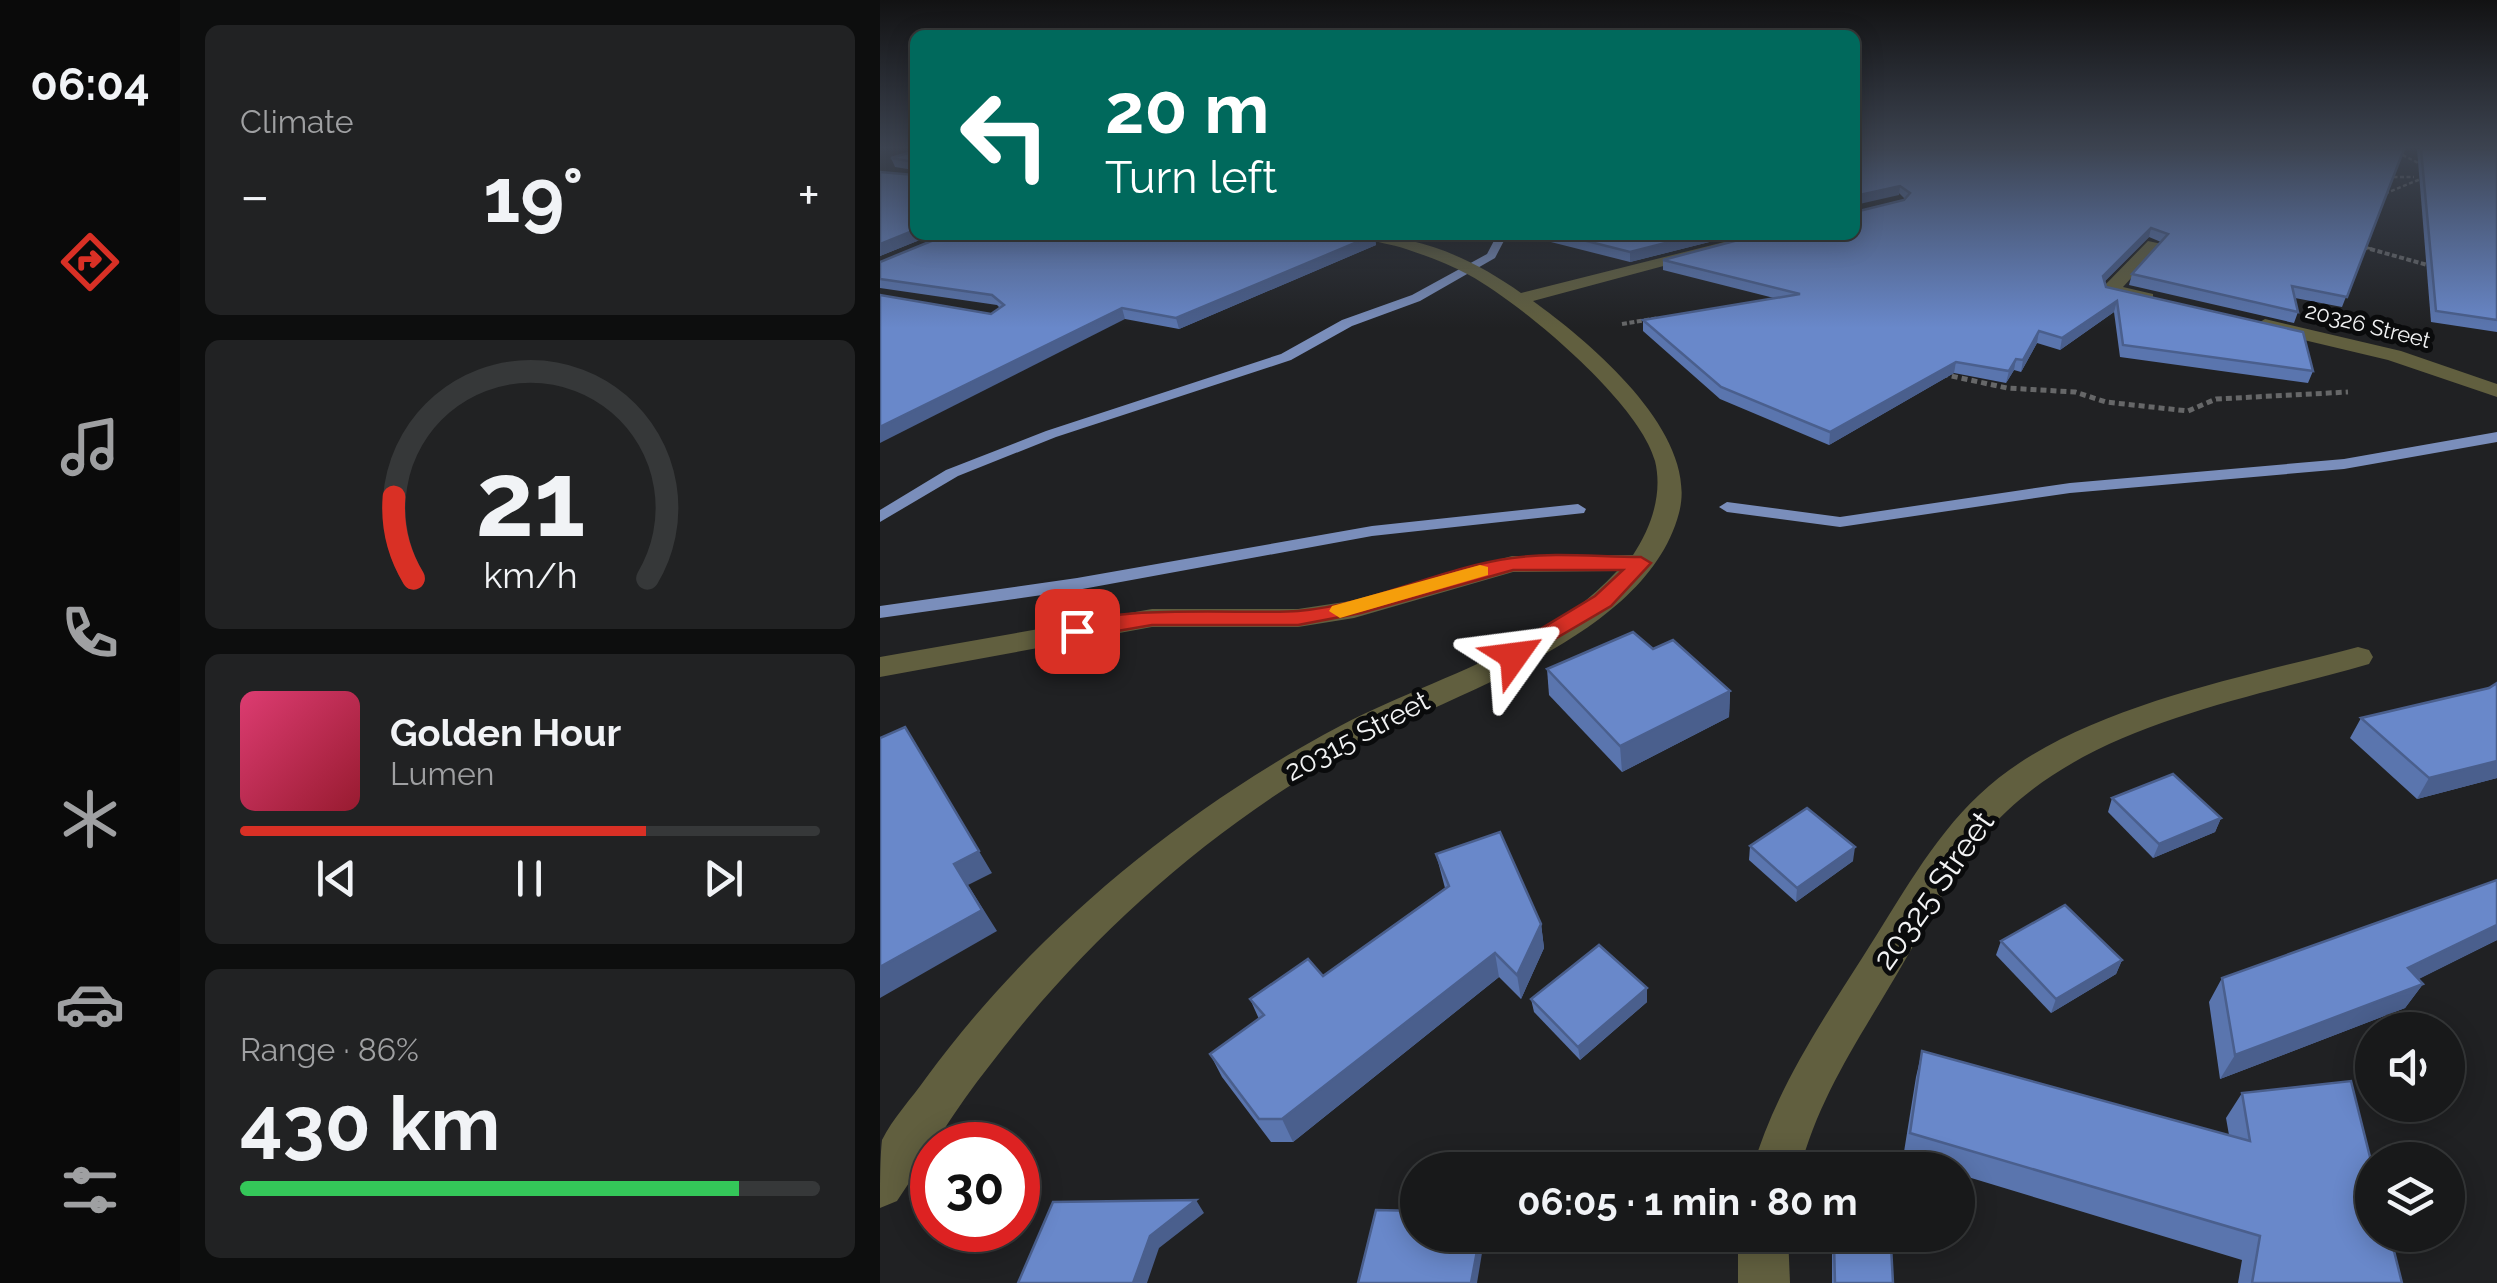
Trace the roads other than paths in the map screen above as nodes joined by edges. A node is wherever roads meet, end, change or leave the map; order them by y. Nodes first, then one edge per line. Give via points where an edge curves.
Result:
1 (1388, 240) edge
2 (1751, 240) edge
3 (2154, 244) edge
4 (1522, 298) junction
5 (2167, 303) edge
6 (2243, 320) edge
7 (2497, 391) edge
8 (1641, 563) junction
9 (2358, 657) dead end
10 (880, 667) edge
11 (1783, 1152) edge
12 (880, 1184) edge
13 (1763, 1252) edge
14 (1764, 1283) edge

1 - 4 street, 20315 Street via 1447,257
2 - 4 street
3 - 5 street via 2110,290
4 - 8 street, 20315 Street via 1637,412 1668,462 1670,504
6 - 7 street, 20326 Street via 2394,355
8 - 10 street via 1512,564 1298,618 1152,618
8 - 12 street, 20315 Street via 1603,601 1514,656 1362,728 1200,830 990,1032
9 - 11 street, 20325 Street via 2072,750 1992,804 1824,1054
13 - 14 street

